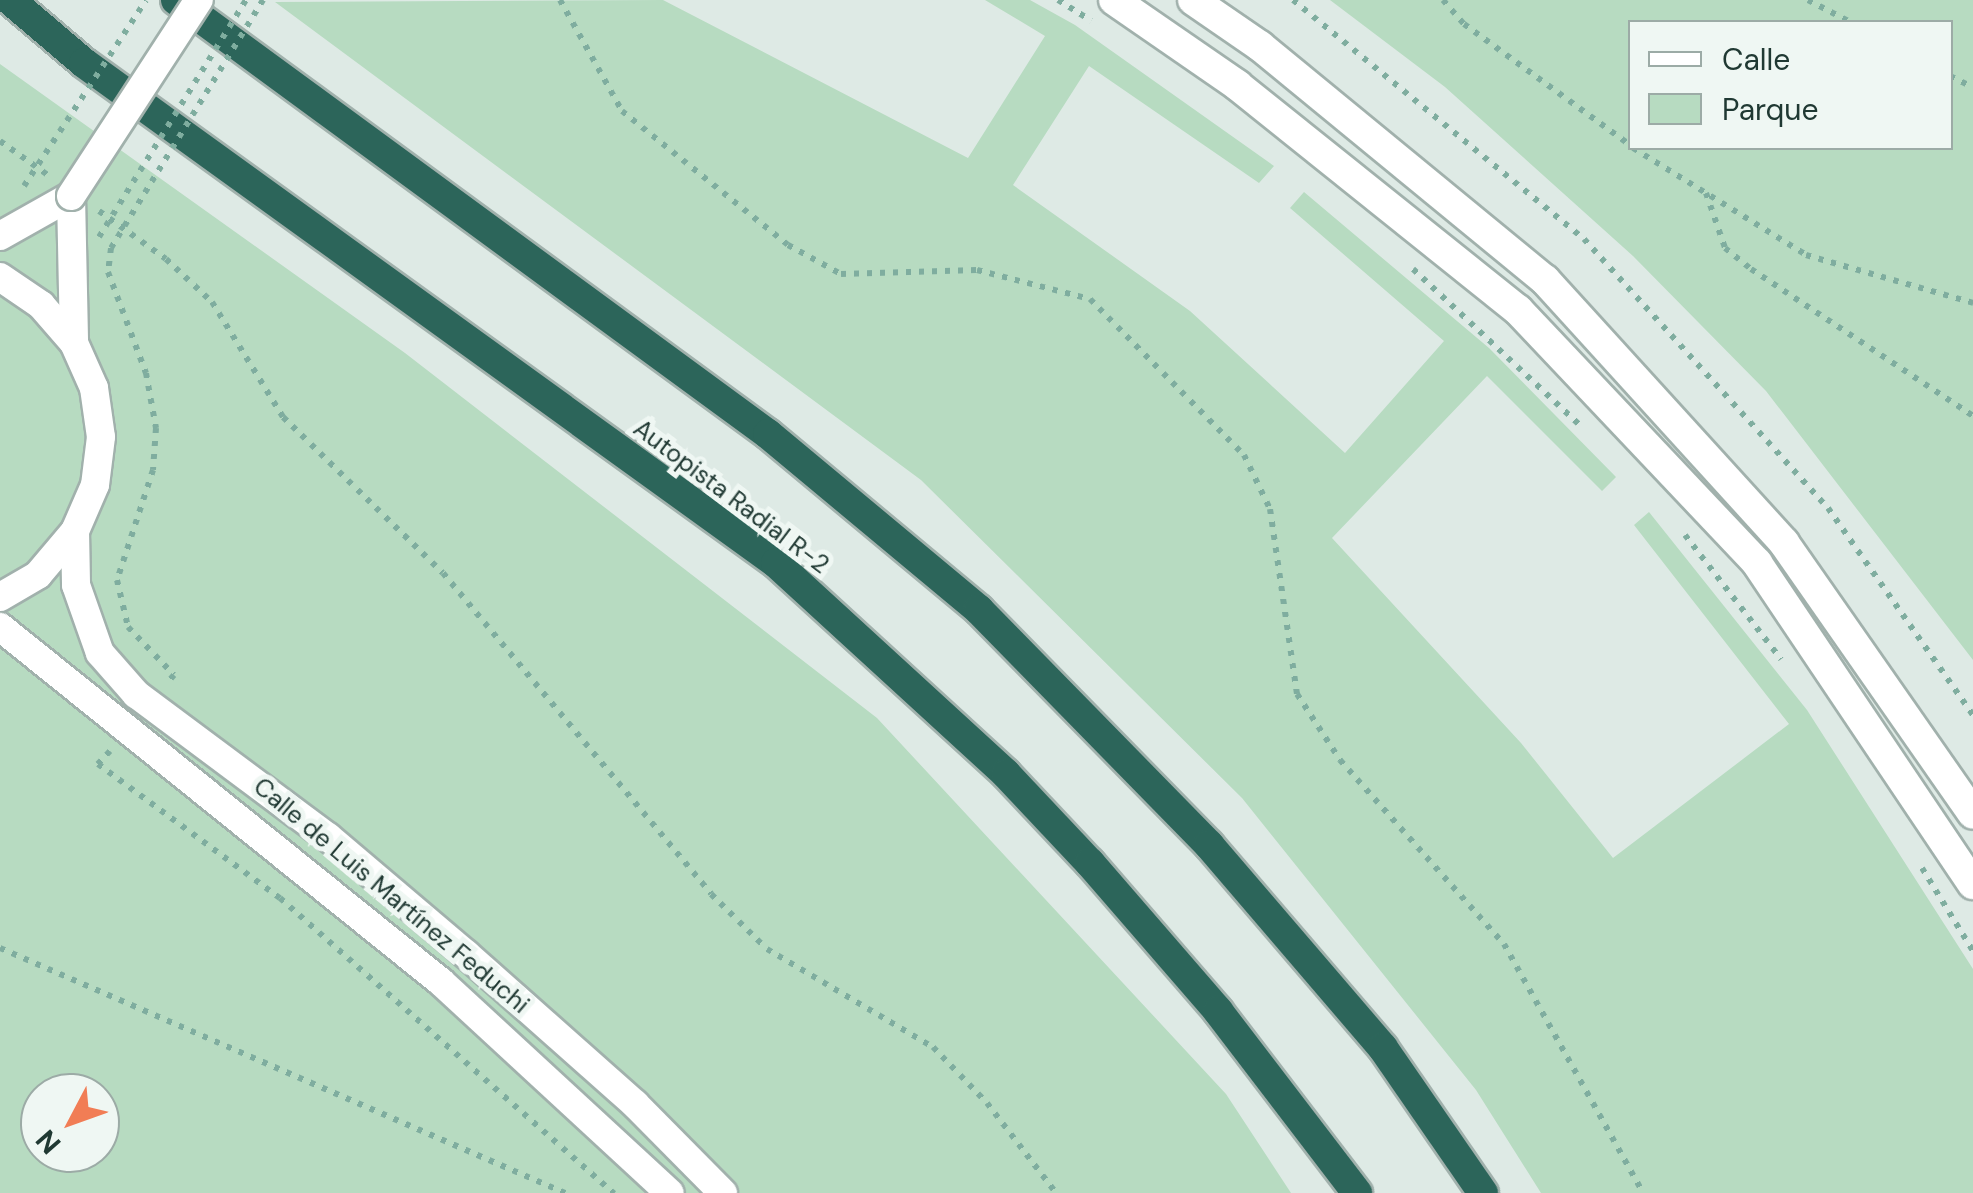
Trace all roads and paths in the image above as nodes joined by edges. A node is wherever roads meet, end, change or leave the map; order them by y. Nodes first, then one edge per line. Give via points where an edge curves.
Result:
1 (10, 0) edge
2 (146, 0) edge
3 (176, 0) edge
4 (199, 0) edge
5 (246, 0) edge
6 (263, 0) edge
7 (560, 0) edge
8 (1058, 0) edge
9 (1192, 0) edge
10 (1293, 0) edge
11 (1443, 0) edge
12 (1808, 0) edge
13 (1105, 13) edge
14 (1846, 20) edge
15 (0, 141) edge
16 (1628, 143) edge
17 (1638, 150) edge
18 (24, 186) dead end
19 (1706, 193) junction
20 (74, 195) junction
21 (0, 236) edge
22 (99, 237) dead end
23 (1408, 265) dead end
24 (0, 278) edge
25 (1973, 303) edge
26 (74, 343) junction
27 (1973, 416) edge
28 (1589, 434) dead end
29 (1675, 524) dead end
30 (76, 531) junction
31 (0, 597) edge
32 (0, 627) edge
33 (1784, 663) dead end
34 (174, 675) dead end
35 (1973, 715) edge
36 (110, 751) dead end
37 (1973, 814) edge
38 (1913, 853) dead end
39 (1973, 884) edge
40 (0, 948) edge
41 (1973, 951) edge
42 (565, 1193) edge
43 (614, 1193) edge
44 (670, 1193) edge
45 (723, 1193) edge
46 (1056, 1193) edge
47 (1357, 1193) edge
48 (1483, 1193) edge
49 (1643, 1193) edge

1 - 47 highway, Autopista Radial R-2 via 84,62 776,564 1006,774 1090,863 1218,1011
2 - 18 path, bridge
3 - 48 highway via 768,434 979,610 1209,845 1383,1048
4 - 20 street, bridge
5 - 22 path, bridge
6 - 34 path, bridge via 111,248 108,272 146,373 156,428 153,470 118,580 128,626
7 - 49 path via 622,111 788,245 841,274 977,270 1090,300 1244,454 1270,509 1297,694 1340,760 1504,944
8 - 13 path
9 - 37 street via 1260,46 1545,280 1784,543
10 - 35 path via 1584,239 1828,508
11 - 16 path via 1464,24
12 - 14 path
13 - 39 street via 1236,85 1518,310 1756,563
15 - 20 path
17 - 19 path
19 - 25 path via 1806,255
19 - 27 path via 1726,248 1751,270
20 - 21 street
20 - 26 street
20 - 46 path via 166,259 212,302 283,417 444,574 711,894 767,949 933,1047 987,1103
23 - 28 path
24 - 26 street via 41,305
26 - 30 street via 94,388 101,437 95,486
29 - 33 path
30 - 31 street via 38,575
30 - 45 street, Calle de Luis Martínez Feduchi via 76,585 100,653 136,694 328,837 466,954 636,1104
32 - 44 street, Calle de Luis Martínez Feduchi via 441,982
36 - 43 path via 98,764 280,898
38 - 41 path
40 - 42 path

